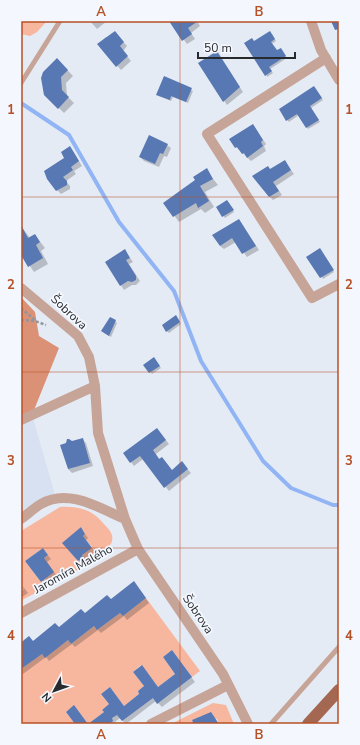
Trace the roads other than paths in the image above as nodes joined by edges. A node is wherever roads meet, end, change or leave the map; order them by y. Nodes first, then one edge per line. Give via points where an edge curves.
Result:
1 (60, 21) edge
2 (311, 21) edge
3 (326, 58) junction
4 (339, 80) edge
5 (21, 83) edge
6 (339, 284) edge
7 (21, 288) edge
8 (94, 386) junction
9 (21, 420) edge
10 (21, 519) edge
11 (125, 519) junction
12 (138, 549) junction
13 (21, 613) edge
14 (339, 647) edge
15 (228, 685) junction
16 (339, 690) edge
17 (151, 724) edge
18 (248, 724) edge
19 (271, 724) edge
20 (308, 724) edge

1 - 5 lane
2 - 3 street
3 - 4 street
3 - 6 street via 207,134 312,298
7 - 8 street, Šobrova via 78,336 89,357
8 - 9 street
8 - 11 street, Šobrova via 98,433
10 - 11 street via 42,504 56,498 70,498 92,504
11 - 12 street, Šobrova
12 - 13 street, Jaromíra Malého
12 - 15 street, Šobrova
14 - 19 lane
15 - 17 street
15 - 18 street, Šobrova
16 - 20 main road

